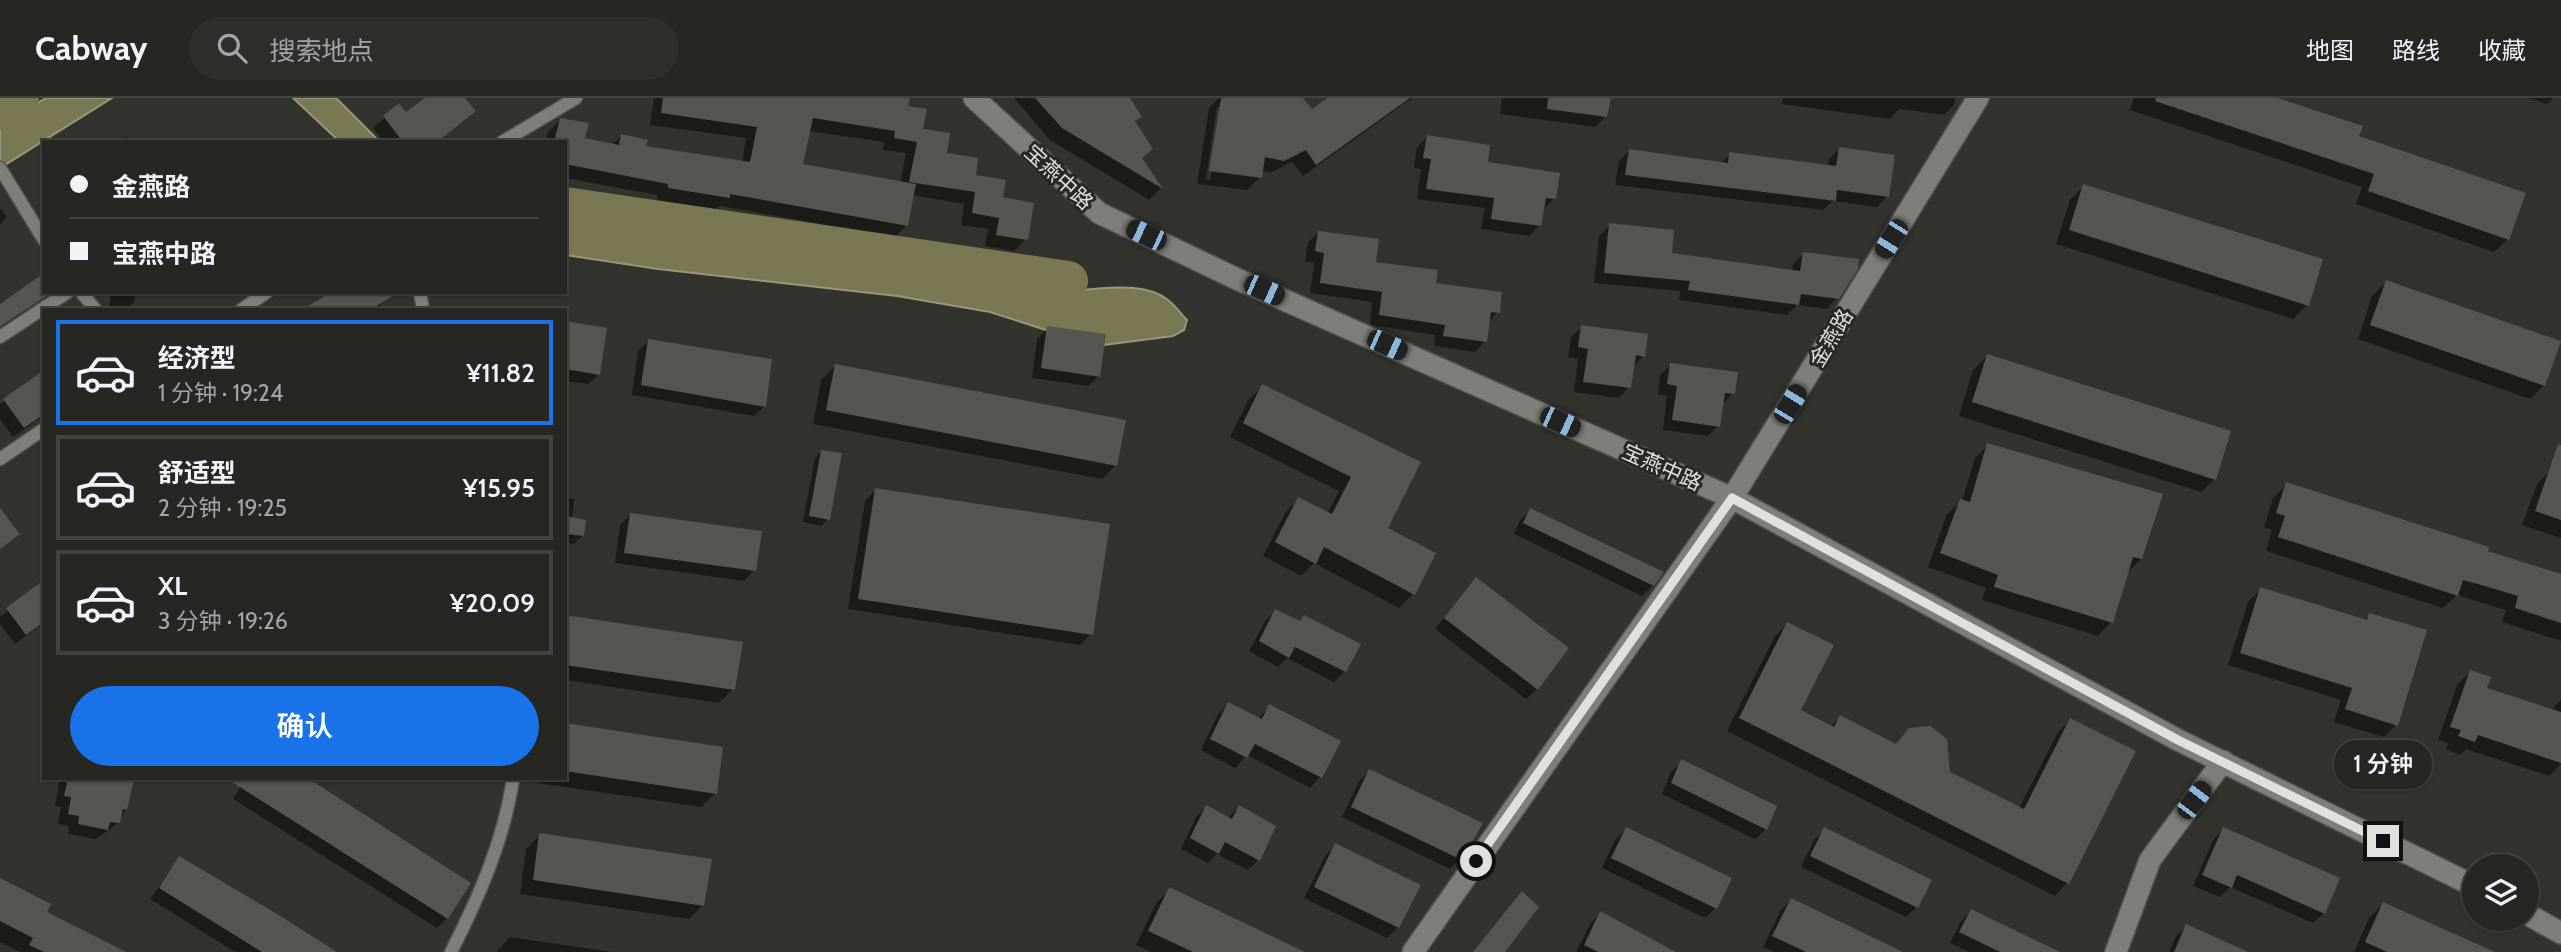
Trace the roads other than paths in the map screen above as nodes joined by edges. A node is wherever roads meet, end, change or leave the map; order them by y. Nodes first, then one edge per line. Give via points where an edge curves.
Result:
1 (576, 98) edge
2 (974, 98) edge
3 (1978, 98) edge
4 (505, 140) edge
5 (0, 168) edge
6 (42, 237) edge
7 (65, 294) edge
8 (83, 294) edge
9 (264, 294) edge
10 (44, 308) edge
11 (94, 308) edge
12 (244, 308) edge
13 (42, 309) edge
14 (0, 337) edge
15 (42, 430) edge
16 (0, 459) edge
17 (1732, 498) junction
18 (2223, 761) junction
19 (513, 780) edge
20 (2462, 880) edge
21 (2539, 921) edge
22 (2561, 933) edge
23 (452, 952) edge
24 (1413, 952) edge
25 (2116, 952) edge

1 - 4 lane
2 - 17 street, 宝燕中路 via 1099,213
3 - 17 street, 金燕路
5 - 6 lane
7 - 10 lane
8 - 11 lane
9 - 12 lane
13 - 14 lane
15 - 16 lane
17 - 18 street, 宝燕中路
17 - 24 street, 金燕路
18 - 20 street, 宝燕中路
18 - 25 street via 2150,860
19 - 23 lane via 508,817
21 - 22 street

